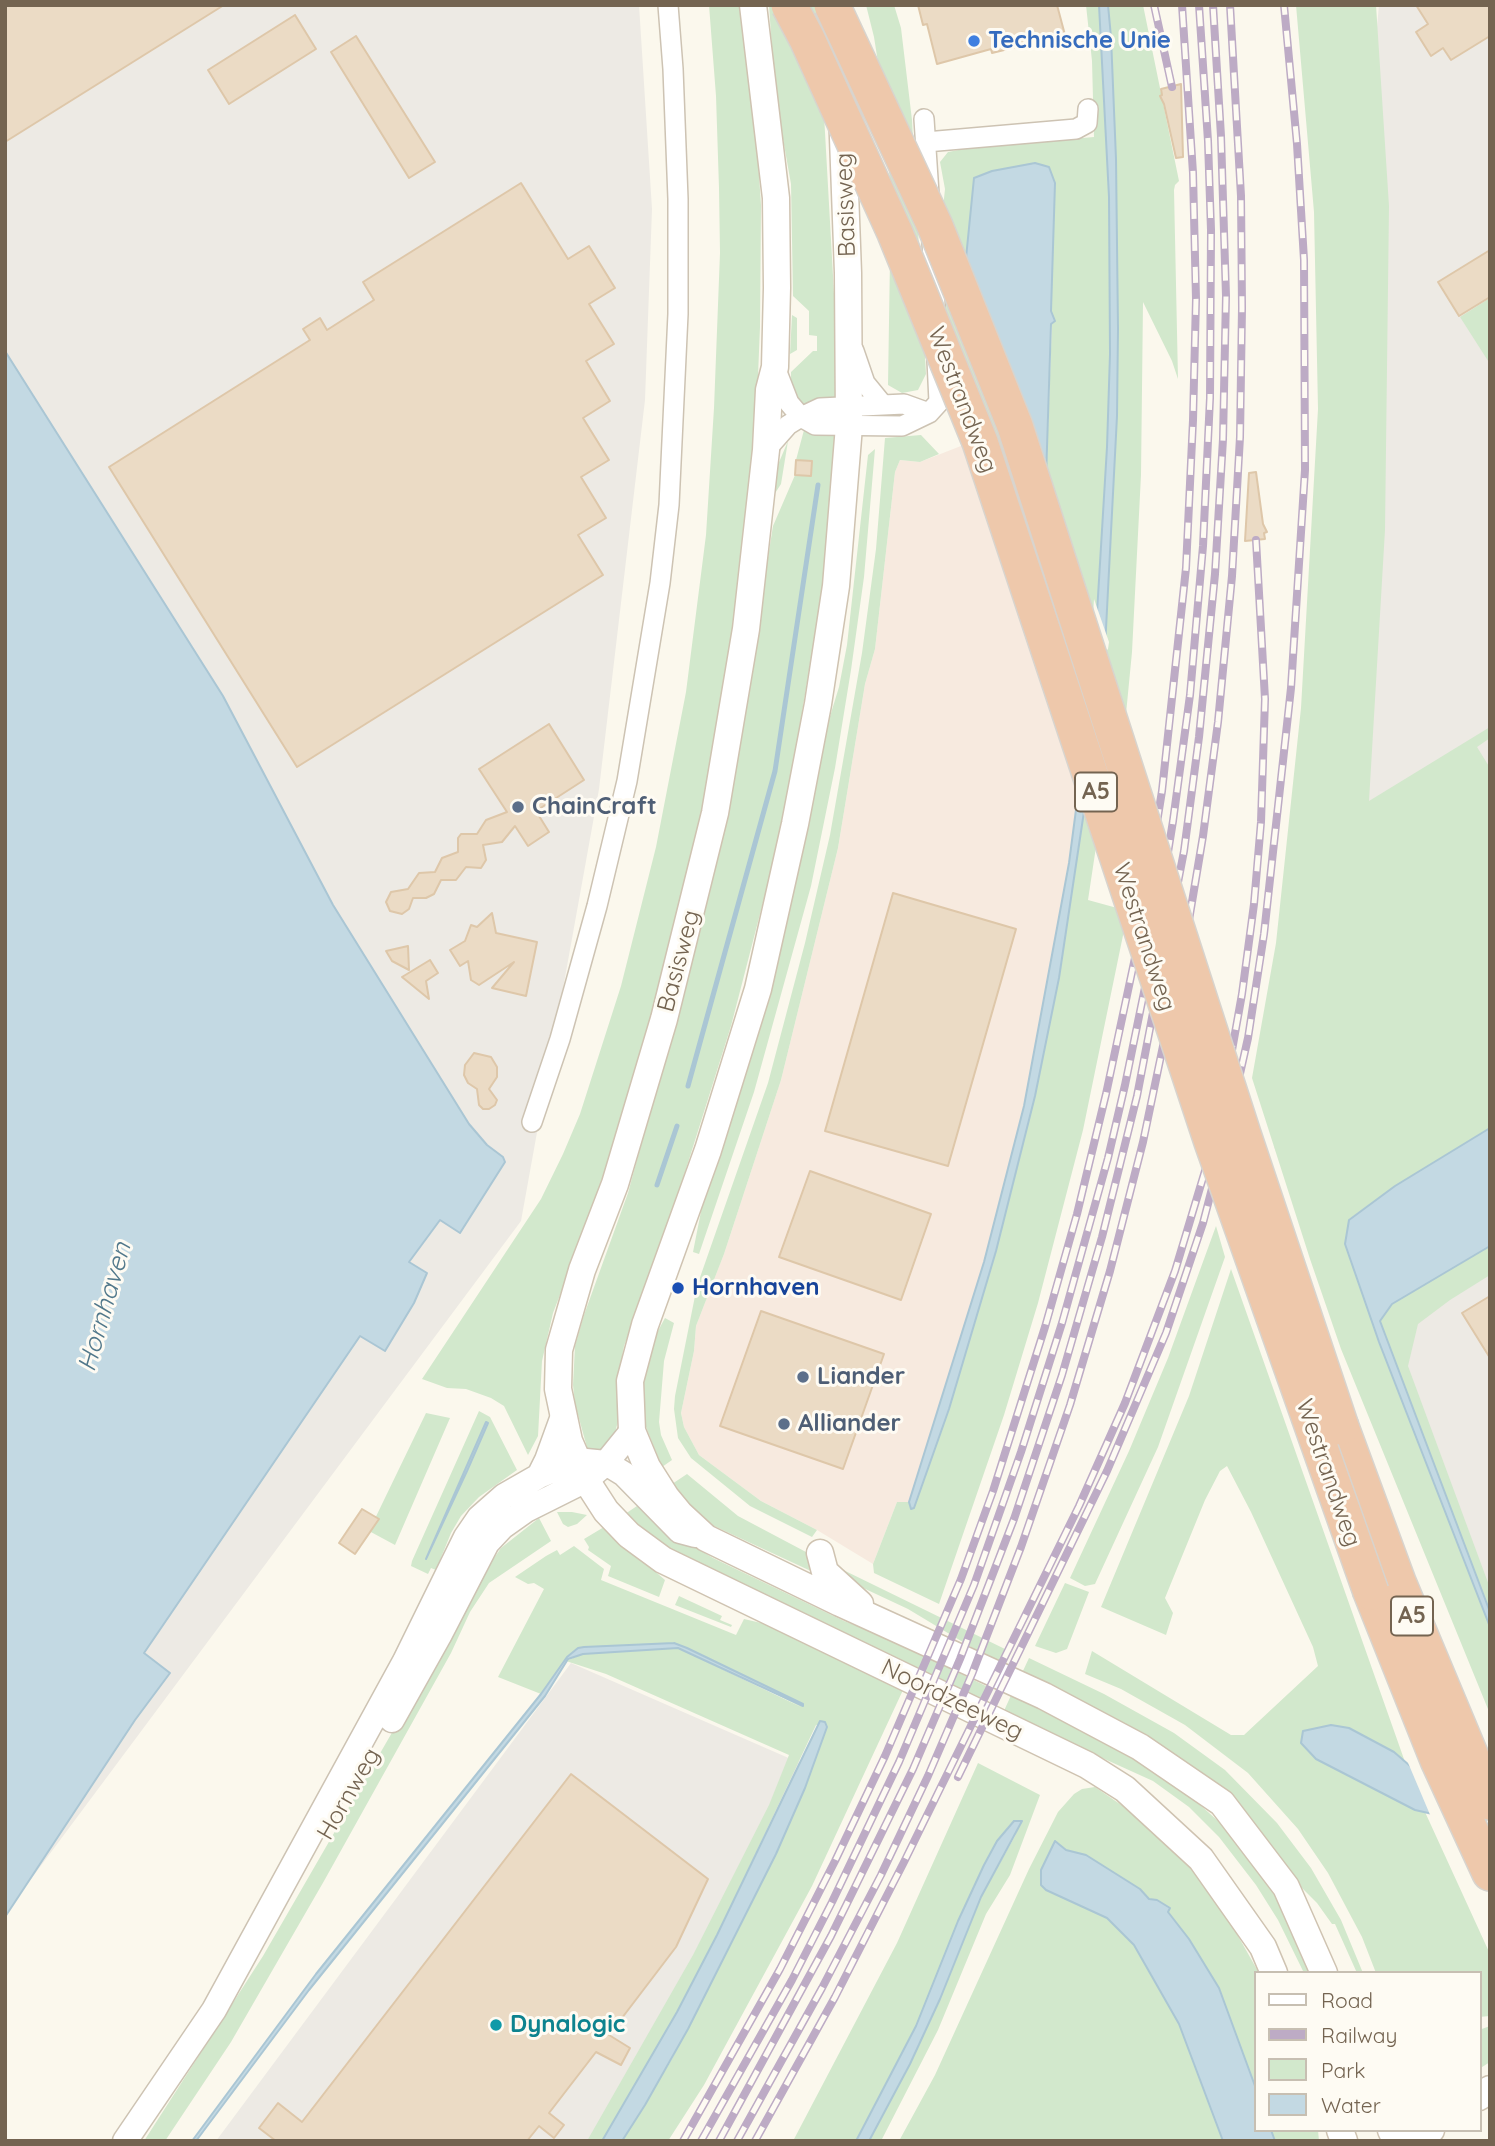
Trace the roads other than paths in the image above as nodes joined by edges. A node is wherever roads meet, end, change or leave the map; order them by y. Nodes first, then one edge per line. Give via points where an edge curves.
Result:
1 (668, 5) edge
2 (753, 5) edge
3 (789, 5) edge
4 (830, 5) edge
5 (1088, 109) dead end
6 (924, 119) dead end
7 (926, 142) junction
8 (848, 334) junction
9 (775, 367) junction
10 (883, 405) junction
11 (929, 413) junction
12 (849, 416) junction
13 (801, 417) junction
14 (766, 450) junction
15 (532, 1122) dead end
16 (563, 1416) junction
17 (632, 1432) junction
18 (589, 1468) junction
19 (539, 1476) junction
20 (706, 1538) junction
21 (820, 1553) dead end
22 (873, 1618) junction
23 (1490, 1802) edge
24 (1490, 1873) edge
25 (1273, 1971) edge
26 (1323, 1971) edge
27 (125, 2141) edge
28 (140, 2141) edge

1 - 15 street via 678,199 677,366 662,570 629,768 597,906
2 - 9 main road, Basisweg via 776,198
3 - 24 highway, Westrandweg / A5, bridge via 895,233 980,442 1212,1142 1348,1531 1411,1694
4 - 8 main road, Basisweg via 841,84
4 - 23 highway, Westrandweg / A5, bridge via 935,226 1015,426 1340,1427 1398,1582
5 - 7 street via 1087,123 1076,129
6 - 7 street
7 - 11 street via 939,402
8 - 10 street via 865,383
8 - 12 main road, Basisweg
9 - 13 street, Basisweg via 789,403
9 - 14 main road, Basisweg
10 - 11 street via 904,404
10 - 12 street
11 - 12 street via 902,426
12 - 13 street via 815,425
12 - 17 main road, Basisweg via 836,586 795,824 754,1001 708,1150 645,1325 630,1381
13 - 14 street
14 - 16 main road, Basisweg via 746,629 715,813 642,1098 559,1350
16 - 18 main road, Basisweg
16 - 19 street
17 - 18 street
17 - 20 main road, Noordzeeweg via 666,1497
18 - 19 street, Hornweg
18 - 20 street, Noordzeeweg via 624,1474 680,1531
18 - 25 main road, Noordzeeweg via 603,1507 629,1535 663,1560 1087,1765 1125,1789 1202,1859 1263,1947
18 - 28 street, Hornweg via 502,1527 487,1543 258,1956
19 - 27 street, Hornweg via 490,1507 466,1537 405,1661 214,2010
20 - 22 main road, Noordzeeweg
21 - 22 main road via 825,1572
22 - 26 main road, Noordzeeweg via 1098,1724 1222,1803 1286,1887

